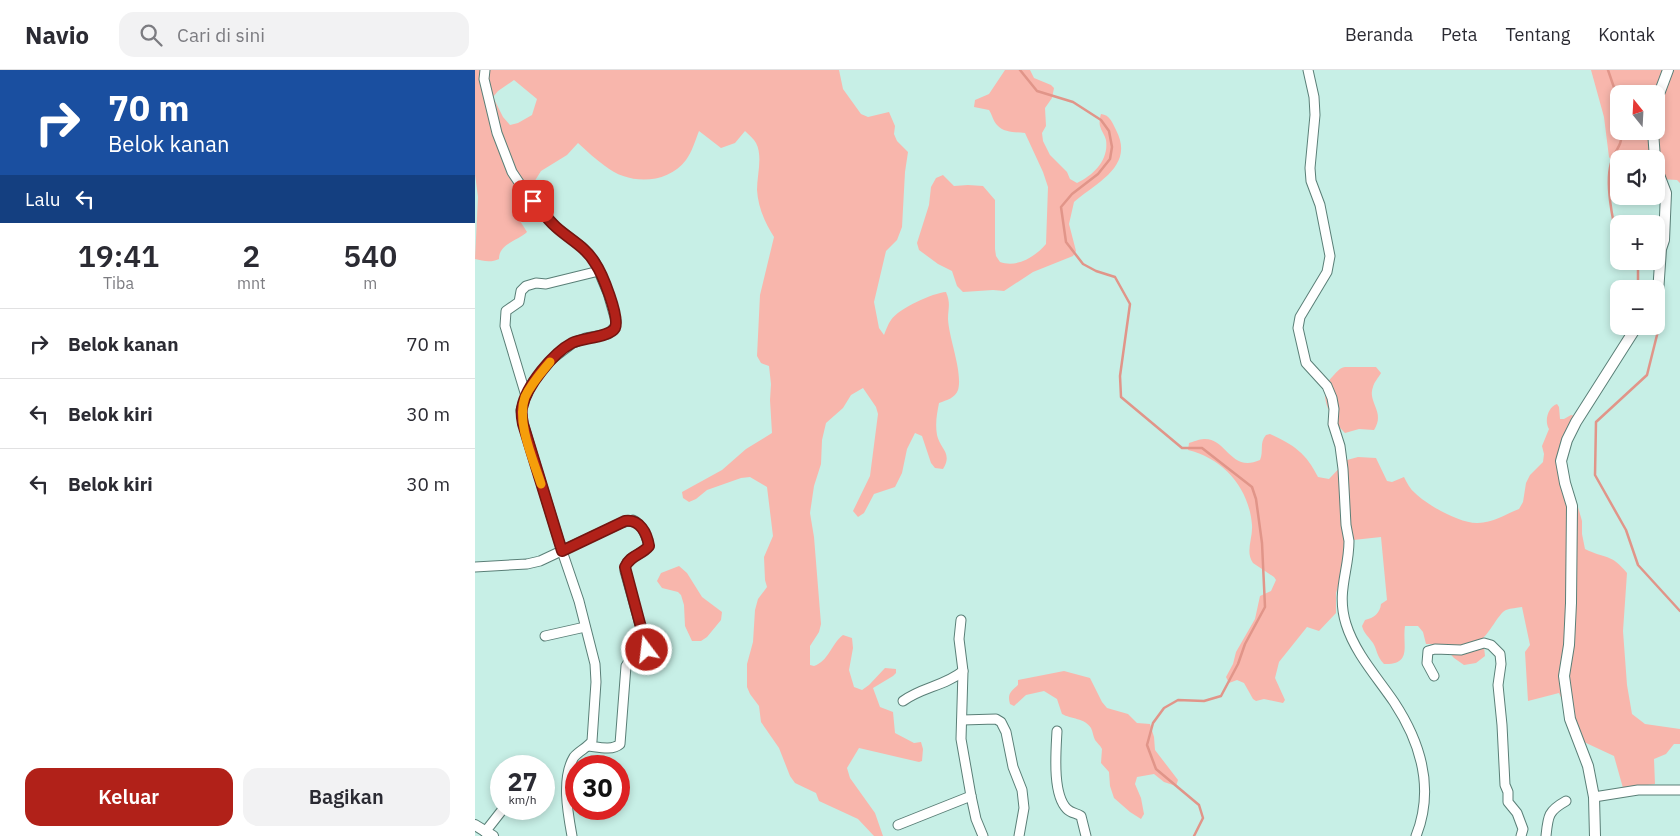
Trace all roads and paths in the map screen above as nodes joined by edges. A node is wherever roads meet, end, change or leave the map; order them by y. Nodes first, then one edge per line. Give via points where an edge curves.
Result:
1 (485, 70) edge
2 (1308, 70) edge
3 (1668, 70) edge
4 (1662, 85) edge
5 (1665, 190) edge
6 (599, 271) junction
7 (1659, 280) edge
8 (1631, 335) edge
9 (526, 396) junction
10 (562, 551) junction
11 (475, 567) edge
12 (961, 620) dead end
13 (585, 626) junction
14 (545, 636) dead end
15 (963, 671) junction
16 (1434, 676) dead end
17 (903, 701) dead end
18 (962, 720) junction
19 (1057, 731) dead end
20 (588, 746) junction
21 (1680, 790) edge
22 (971, 796) junction
23 (1594, 796) junction
24 (1566, 801) dead end
25 (497, 820) edge
26 (475, 825) edge
27 (898, 825) dead end
28 (489, 834) edge
29 (572, 836) edge
30 (983, 836) edge
31 (1019, 836) edge
32 (1086, 836) edge
33 (1416, 836) edge
34 (1521, 836) edge
35 (1546, 836) edge
36 (1595, 836) edge

1 - 6 street via 484,79 497,133 512,172 523,190 555,226 582,248
2 - 33 street via 1315,97 1310,175 1331,256 1327,272 1300,318 1299,334 1306,364 1327,386 1332,398 1333,424 1341,450 1349,550 1341,594 1344,618 1350,636 1410,731 1426,778 1425,807
3 - 4 street
5 - 7 street
6 - 9 street via 616,321 615,327 608,334 586,338 563,348 533,382
6 - 9 street via 526,286 521,291 519,302 506,311 505,326
8 - 23 street via 1576,422 1561,461 1572,506 1571,603 1564,676 1570,719 1588,766
9 - 10 street via 521,410 523,424
10 - 11 street via 527,564
10 - 13 street
10 - 20 street via 630,520 637,522 648,540 646,550 633,556 625,567 647,650 631,658 626,666 621,742 615,748
12 - 15 street via 959,645
13 - 14 street
13 - 20 street via 596,682 592,738
15 - 17 street via 946,682 913,693
15 - 18 street
16 - 34 street via 1427,663 1428,651 1461,650 1484,644 1500,654 1498,685 1505,785 1508,802 1517,813 1523,829
18 - 22 street via 961,739
18 - 31 street via 996,719 1003,726 1024,800
19 - 32 street via 1056,771 1061,799 1067,809 1081,816
20 - 29 street via 575,757 569,773 567,794
21 - 23 street via 1638,790
22 - 27 street
22 - 30 street
23 - 36 street
24 - 35 street via 1549,813
25 - 28 street
26 - 28 street

